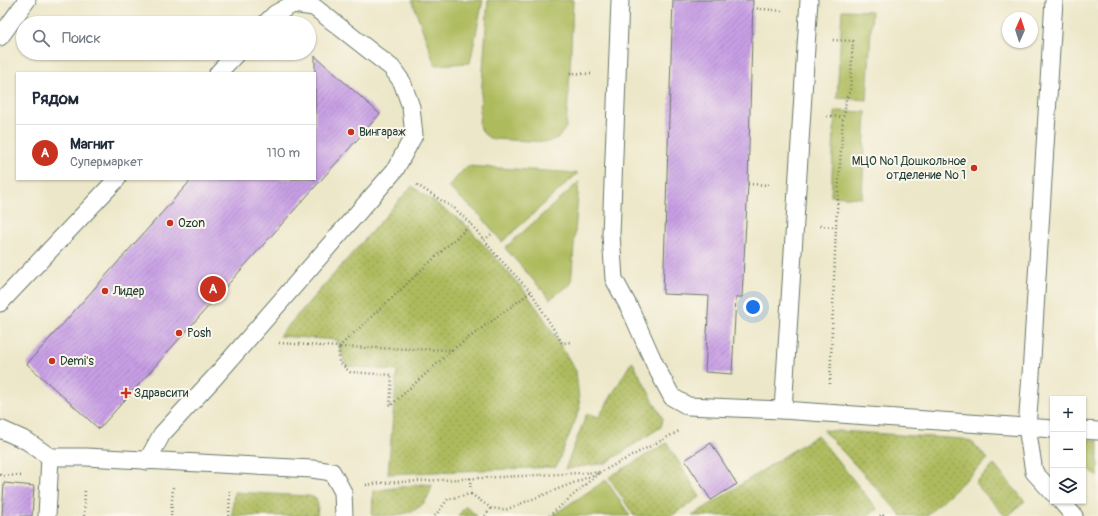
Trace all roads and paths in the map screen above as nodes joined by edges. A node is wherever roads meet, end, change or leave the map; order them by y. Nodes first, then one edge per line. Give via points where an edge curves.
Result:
1 (26, 0) edge
2 (620, 0) edge
3 (809, 0) edge
4 (1054, 0) edge
5 (753, 8) dead end
6 (786, 11) dead end
7 (273, 16) edge
8 (0, 37) edge
9 (830, 40) dead end
10 (230, 60) edge
11 (219, 72) edge
12 (820, 115) dead end
13 (842, 117) junction
14 (395, 170) junction
15 (116, 180) edge
16 (748, 184) dead end
17 (775, 185) dead end
18 (471, 224) junction
19 (816, 226) dead end
20 (836, 227) junction
21 (493, 233) dead end
22 (484, 240) junction
23 (531, 292) junction
24 (0, 303) edge
25 (572, 342) dead end
26 (274, 343) dead end
27 (339, 346) junction
28 (452, 350) junction
29 (830, 384) dead end
30 (783, 410) junction
31 (1027, 427) junction
32 (0, 429) edge
33 (684, 429) dead end
34 (1050, 429) edge
35 (1086, 430) edge
36 (1098, 431) edge
37 (50, 457) junction
38 (147, 460) junction
39 (601, 472) junction
40 (470, 478) junction
41 (173, 485) dead end
42 (366, 485) dead end
43 (230, 488) dead end
44 (85, 489) dead end
45 (1050, 490) edge
46 (471, 494) junction
47 (1064, 504) edge
48 (490, 508) junction
49 (48, 516) edge
50 (84, 516) edge
51 (171, 516) edge
52 (229, 516) edge
53 (344, 516) edge
54 (435, 516) edge
55 (485, 516) edge
56 (549, 516) edge
57 (880, 516) edge
58 (884, 516) edge
59 (1074, 516) edge

1 - 8 lane
2 - 30 lane via 611,234 614,279 672,397 688,406
3 - 30 lane
4 - 31 lane
5 - 6 path
7 - 14 lane via 293,4 314,7 392,68 402,82 411,107 414,136
9 - 13 path via 852,41 850,91
10 - 11 lane
12 - 13 path
13 - 20 path
14 - 18 path via 455,210
14 - 38 lane via 162,434
15 - 24 lane
16 - 17 path
18 - 22 path
18 - 27 path
19 - 20 path
20 - 29 path
21 - 22 path
22 - 23 path
23 - 25 path via 562,343
23 - 28 path
26 - 27 path
27 - 28 path
27 - 28 path via 339,362 350,372 392,375 390,406
30 - 31 lane
31 - 34 lane
31 - 45 lane via 1034,472
32 - 37 lane via 26,441
33 - 39 path
35 - 36 lane
37 - 38 lane
37 - 49 lane
38 - 53 lane via 332,472 343,492
39 - 40 path
39 - 48 path via 505,510
39 - 56 path
40 - 42 path via 380,482
40 - 46 path
41 - 51 path
43 - 52 path
44 - 50 path
46 - 48 path
46 - 54 path via 448,499
47 - 59 lane
48 - 55 path
57 - 58 path

